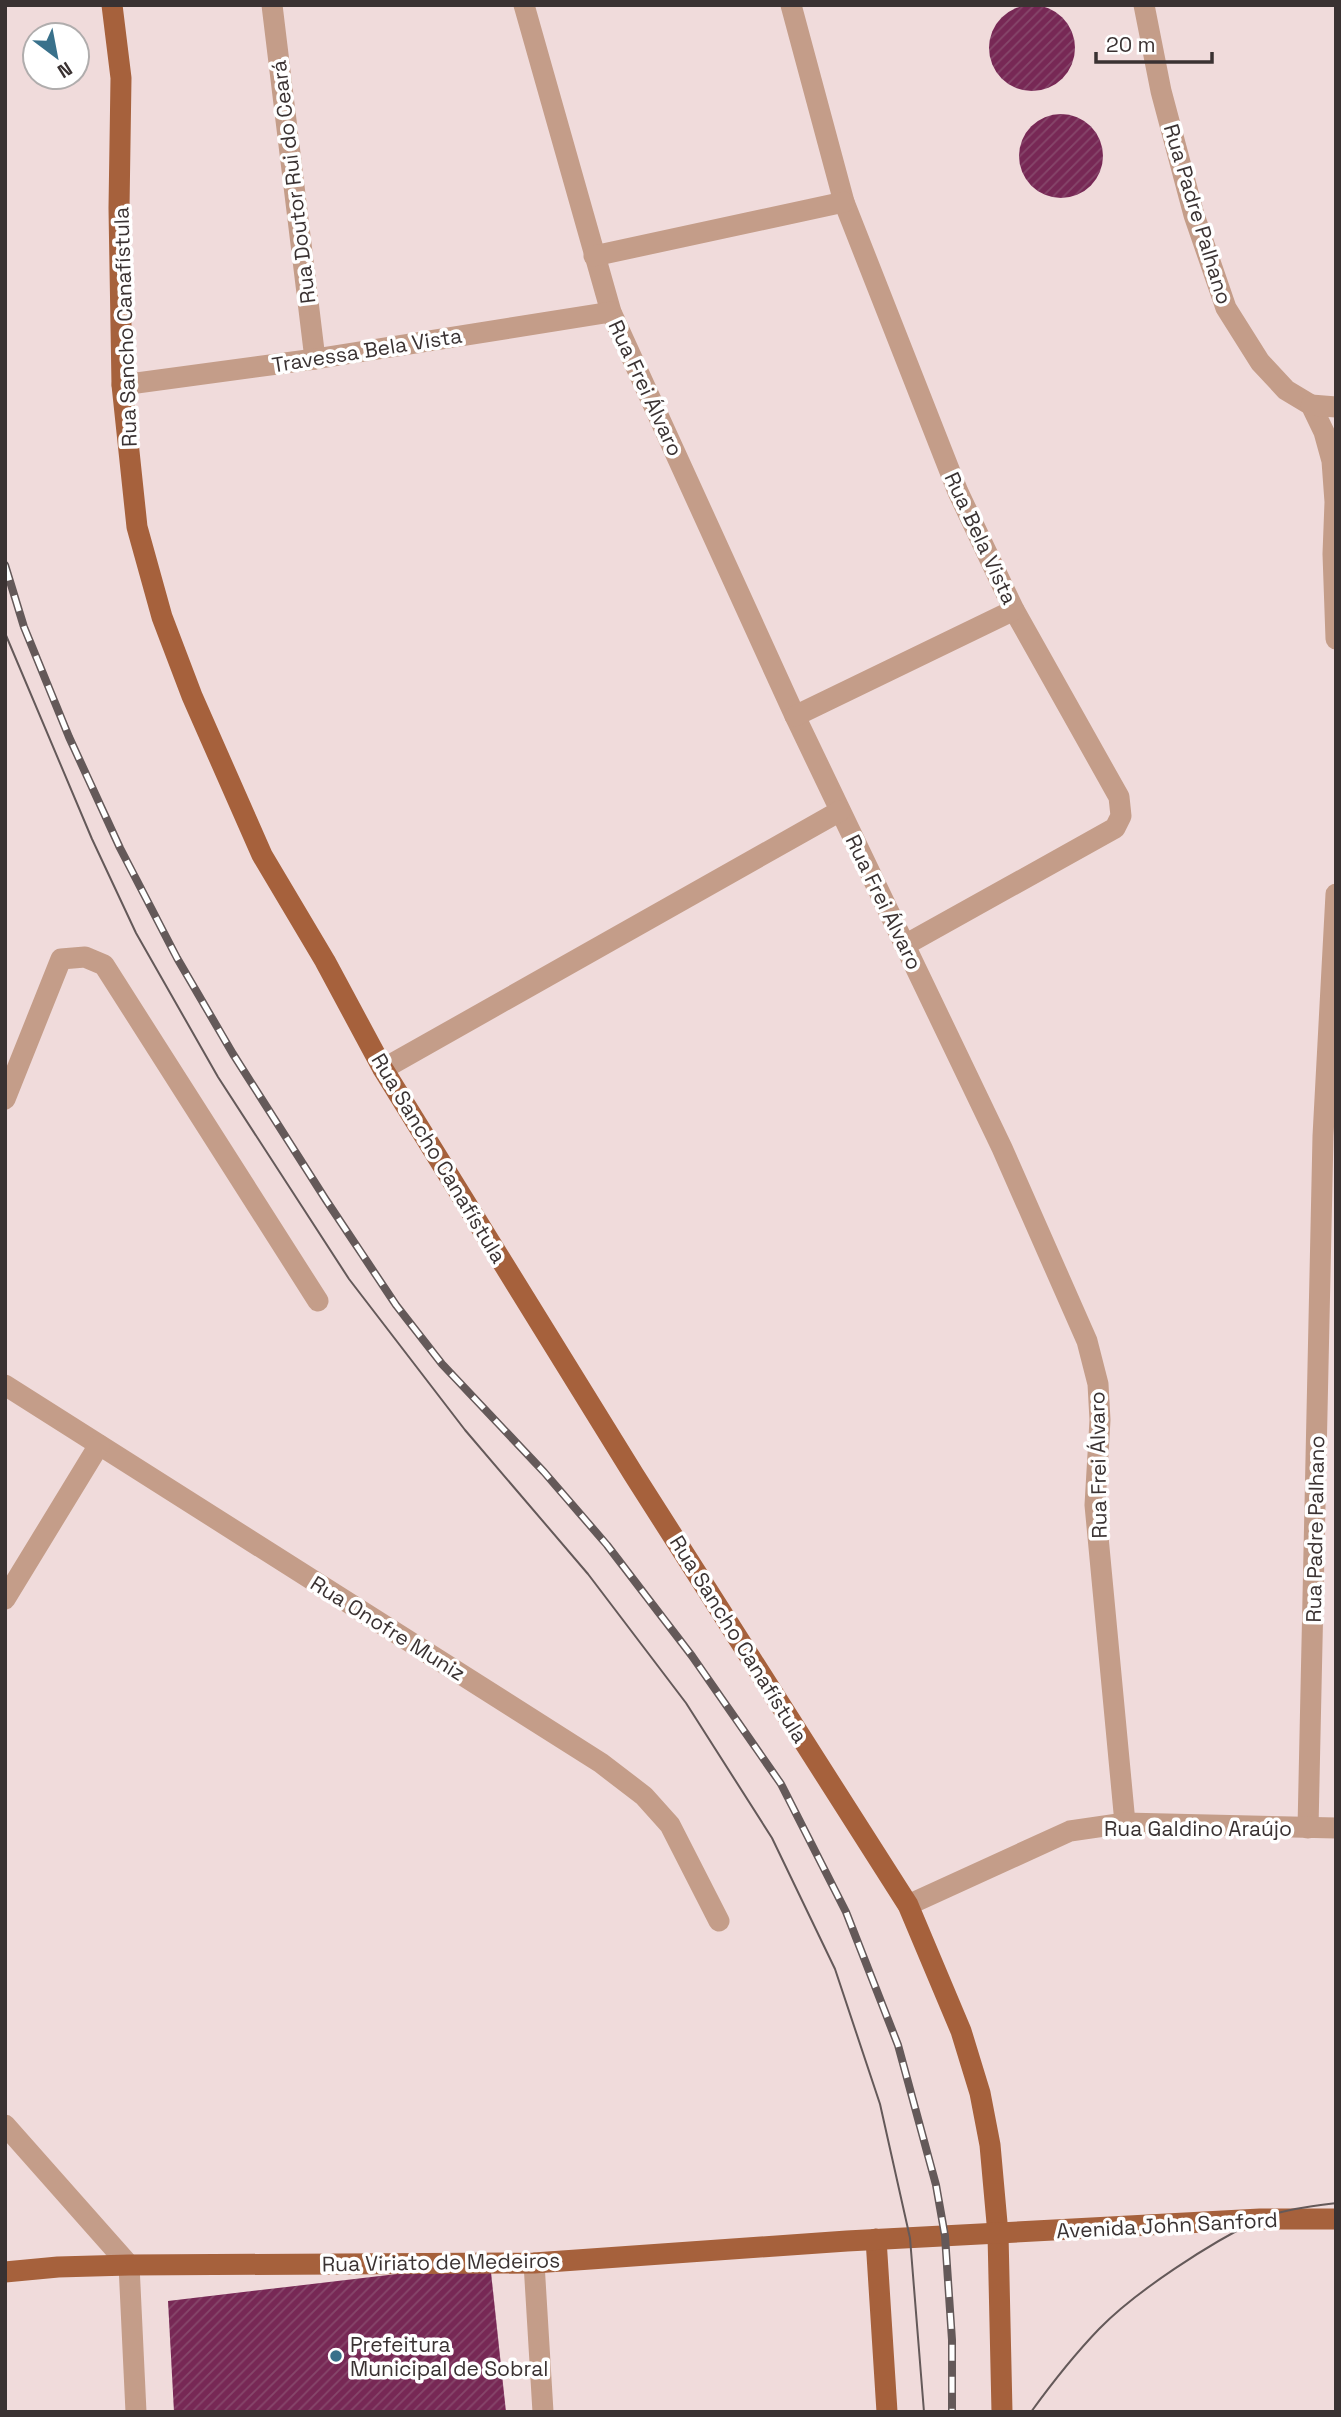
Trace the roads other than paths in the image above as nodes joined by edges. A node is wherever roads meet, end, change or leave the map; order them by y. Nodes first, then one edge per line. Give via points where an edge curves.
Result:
1 (112, 5) edge
2 (272, 5) edge
3 (524, 5) edge
4 (791, 5) edge
5 (1144, 5) edge
6 (844, 202) junction
7 (594, 256) junction
8 (611, 312) junction
9 (314, 359) junction
10 (122, 385) junction
11 (1311, 405) junction
12 (1336, 407) edge
13 (1014, 610) junction
14 (1336, 639) edge
15 (795, 716) junction
16 (840, 811) junction
17 (1336, 894) edge
18 (905, 945) junction
19 (383, 1069) junction
20 (5, 1099) edge
21 (1330, 1136) edge
22 (318, 1301) dead end
23 (5, 1385) edge
24 (99, 1444) junction
25 (5, 1599) edge
26 (1125, 1824) junction
27 (1308, 1828) junction
28 (1336, 1828) edge
29 (908, 1905) junction
30 (719, 1921) dead end
31 (5, 2125) edge
32 (1336, 2219) edge
33 (998, 2234) junction
34 (876, 2239) junction
35 (534, 2263) junction
36 (129, 2265) junction
37 (5, 2272) edge
38 (136, 2412) edge
39 (543, 2412) edge
40 (887, 2412) edge
41 (1002, 2412) edge

1 - 10 main road, Rua Sancho Canafístula via 121,78
2 - 9 street, Rua Doutor Rui do Ceará
3 - 7 street, Rua Frei Álvaro
4 - 6 street, Rua Bela Vista
5 - 11 street, Rua Padre Palhano via 1194,215 1226,308 1260,362 1286,390
6 - 7 street
6 - 13 street, Rua Bela Vista via 958,492
7 - 8 street, Rua Frei Álvaro
8 - 9 street, Travessa Bela Vista
8 - 15 street, Rua Frei Álvaro
9 - 10 street, Travessa Bela Vista
10 - 19 main road, Rua Sancho Canafístula via 137,527 162,617 192,696 262,855
11 - 12 street
11 - 14 street via 1332,461
13 - 15 street
13 - 18 street, Rua Bela Vista via 1119,797 1121,816 1115,828
15 - 16 street, Rua Frei Álvaro
16 - 18 street, Rua Frei Álvaro
16 - 19 street
17 - 21 street, Rua Padre Palhano
18 - 26 street, Rua Frei Álvaro via 1087,1341 1098,1384 1095,1505
19 - 29 main road, Rua Sancho Canafístula
20 - 22 street via 61,959 85,957 104,965
21 - 27 street, Rua Padre Palhano
23 - 24 street, Rua Onofre Muniz
24 - 25 street
24 - 30 street, Rua Onofre Muniz via 601,1763 644,1796 670,1825
26 - 27 street, Rua Galdino Araújo
26 - 29 street, Rua Galdino Araújo via 1070,1831
27 - 28 street, Rua Galdino Araújo
29 - 33 main road, Rua Sancho Canafístula via 961,2031 980,2093
31 - 36 street
32 - 33 main road, Avenida John Sanford
33 - 34 main road, Avenida John Sanford
33 - 41 main road, Rua Sancho Canafístula
34 - 35 main road, Rua Viriato de Medeiros
34 - 40 main road
35 - 36 main road, Rua Viriato de Medeiros
35 - 39 street
36 - 37 main road, Rua Viriato de Medeiros
36 - 38 street

